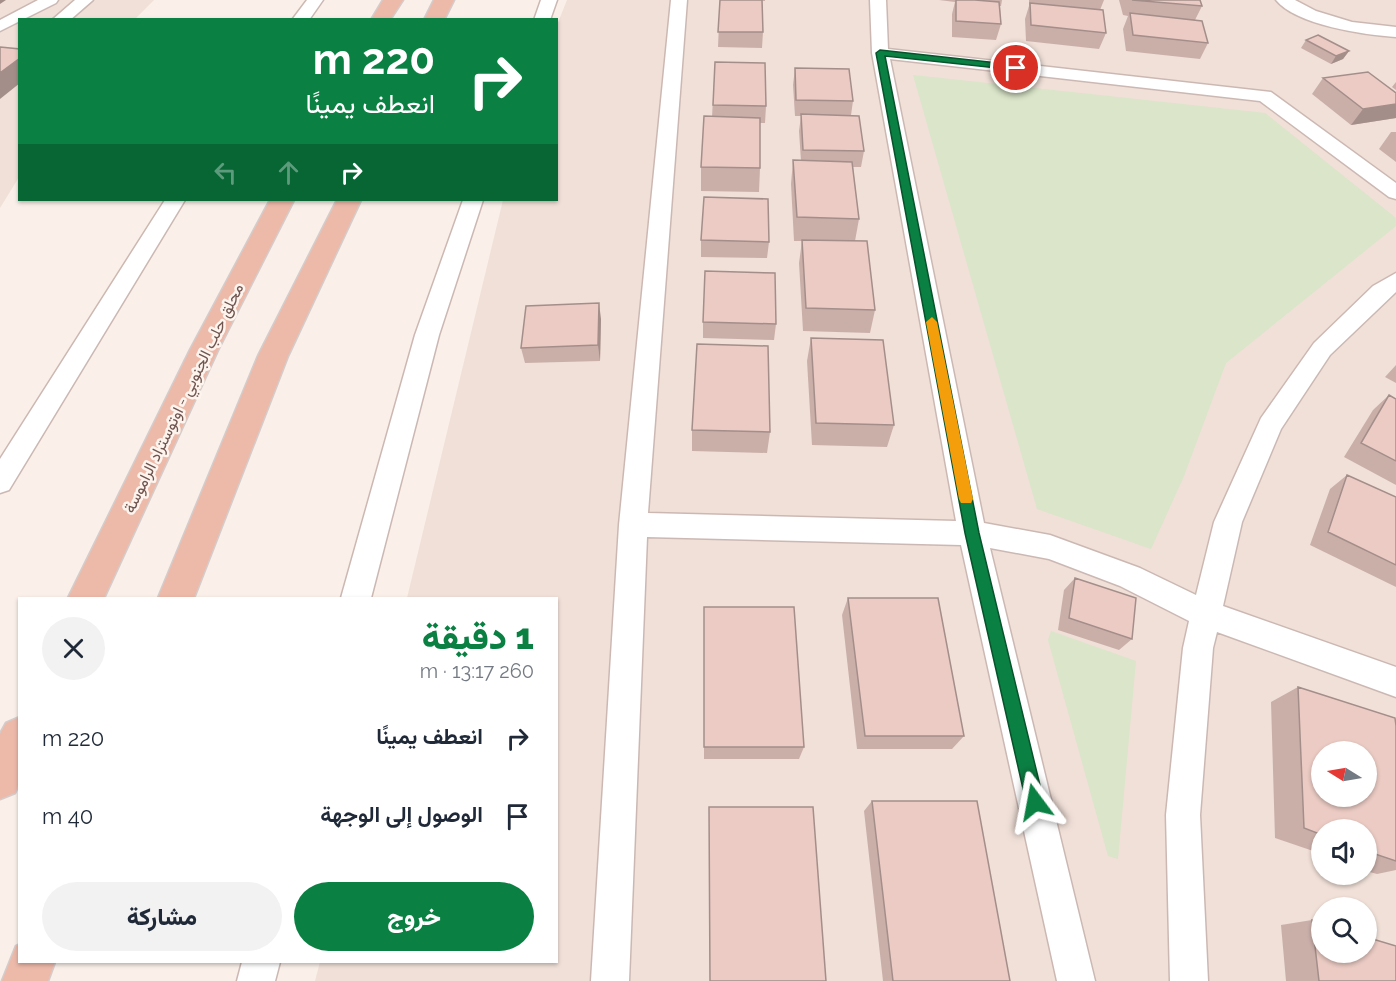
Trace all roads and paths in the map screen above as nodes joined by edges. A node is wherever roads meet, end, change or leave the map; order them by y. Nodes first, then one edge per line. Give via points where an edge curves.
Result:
1 (50, 0) edge
2 (85, 0) edge
3 (315, 0) edge
4 (393, 0) edge
5 (444, 0) edge
6 (549, 0) edge
7 (679, 0) edge
8 (878, 0) edge
9 (1284, 0) edge
10 (62, 18) edge
11 (302, 18) edge
12 (381, 18) edge
13 (435, 18) edge
14 (543, 18) edge
15 (0, 26) edge
16 (1396, 32) edge
17 (880, 53) junction
18 (1396, 193) edge
19 (174, 201) edge
20 (281, 201) edge
21 (349, 201) edge
22 (473, 201) edge
23 (1396, 281) edge
24 (0, 482) edge
25 (633, 525) junction
26 (972, 533) junction
27 (86, 597) edge
28 (176, 597) edge
29 (356, 597) edge
30 (1205, 614) junction
31 (1396, 682) edge
32 (18, 741) edge
33 (0, 778) edge
34 (32, 963) edge
35 (261, 963) edge
36 (25, 981) edge
37 (256, 981) edge
38 (610, 981) edge
39 (1076, 981) edge
40 (1189, 981) edge

1 - 15 street
2 - 10 street
3 - 11 street
4 - 12 highway
5 - 13 highway
6 - 14 street
7 - 25 street
8 - 17 street
9 - 16 street via 1346,26
17 - 18 street via 1264,96
17 - 26 street
19 - 24 street
20 - 27 highway, محلق حلب الجنوبي - اوتوستراد الراموسة via 204,350
21 - 28 highway via 273,356
22 - 29 street via 427,335
23 - 30 street via 1322,350 1270,425 1228,522
25 - 26 street
25 - 38 street
26 - 30 street via 1050,547 1130,577
26 - 39 street
30 - 31 street
30 - 40 street via 1198,648 1183,815
32 - 33 highway
34 - 36 highway
35 - 37 street

